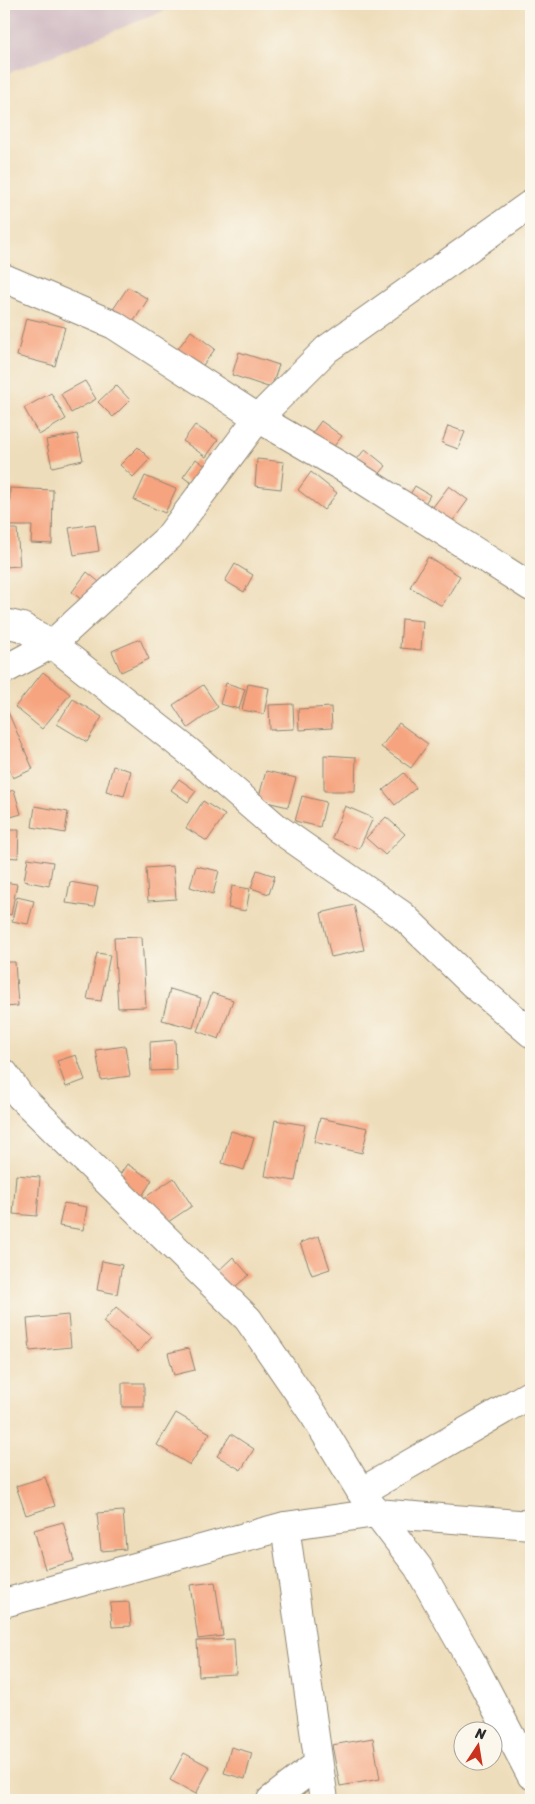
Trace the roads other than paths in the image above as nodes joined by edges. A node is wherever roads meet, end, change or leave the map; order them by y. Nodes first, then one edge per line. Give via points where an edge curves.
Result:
1 (531, 204) edge
2 (4, 278) edge
3 (258, 418) junction
4 (531, 586) edge
5 (4, 623) edge
6 (52, 644) junction
7 (4, 670) edge
8 (531, 1033) edge
9 (4, 1073) edge
10 (531, 1394) edge
11 (368, 1503) junction
12 (531, 1525) edge
13 (284, 1526) junction
14 (4, 1603) edge
15 (318, 1764) junction
16 (531, 1775) edge
17 (271, 1800) edge
18 (324, 1800) edge

1 - 3 street via 327,350
2 - 3 street via 114,325
3 - 4 street via 349,471
3 - 6 street via 169,537
5 - 6 street via 22,627
6 - 7 street
6 - 8 street via 188,751 277,828 402,915
9 - 11 street via 20,1096 248,1319
10 - 11 street
11 - 12 street
11 - 13 street
11 - 16 street via 418,1567
13 - 14 street
13 - 15 street
15 - 17 street
15 - 18 street

